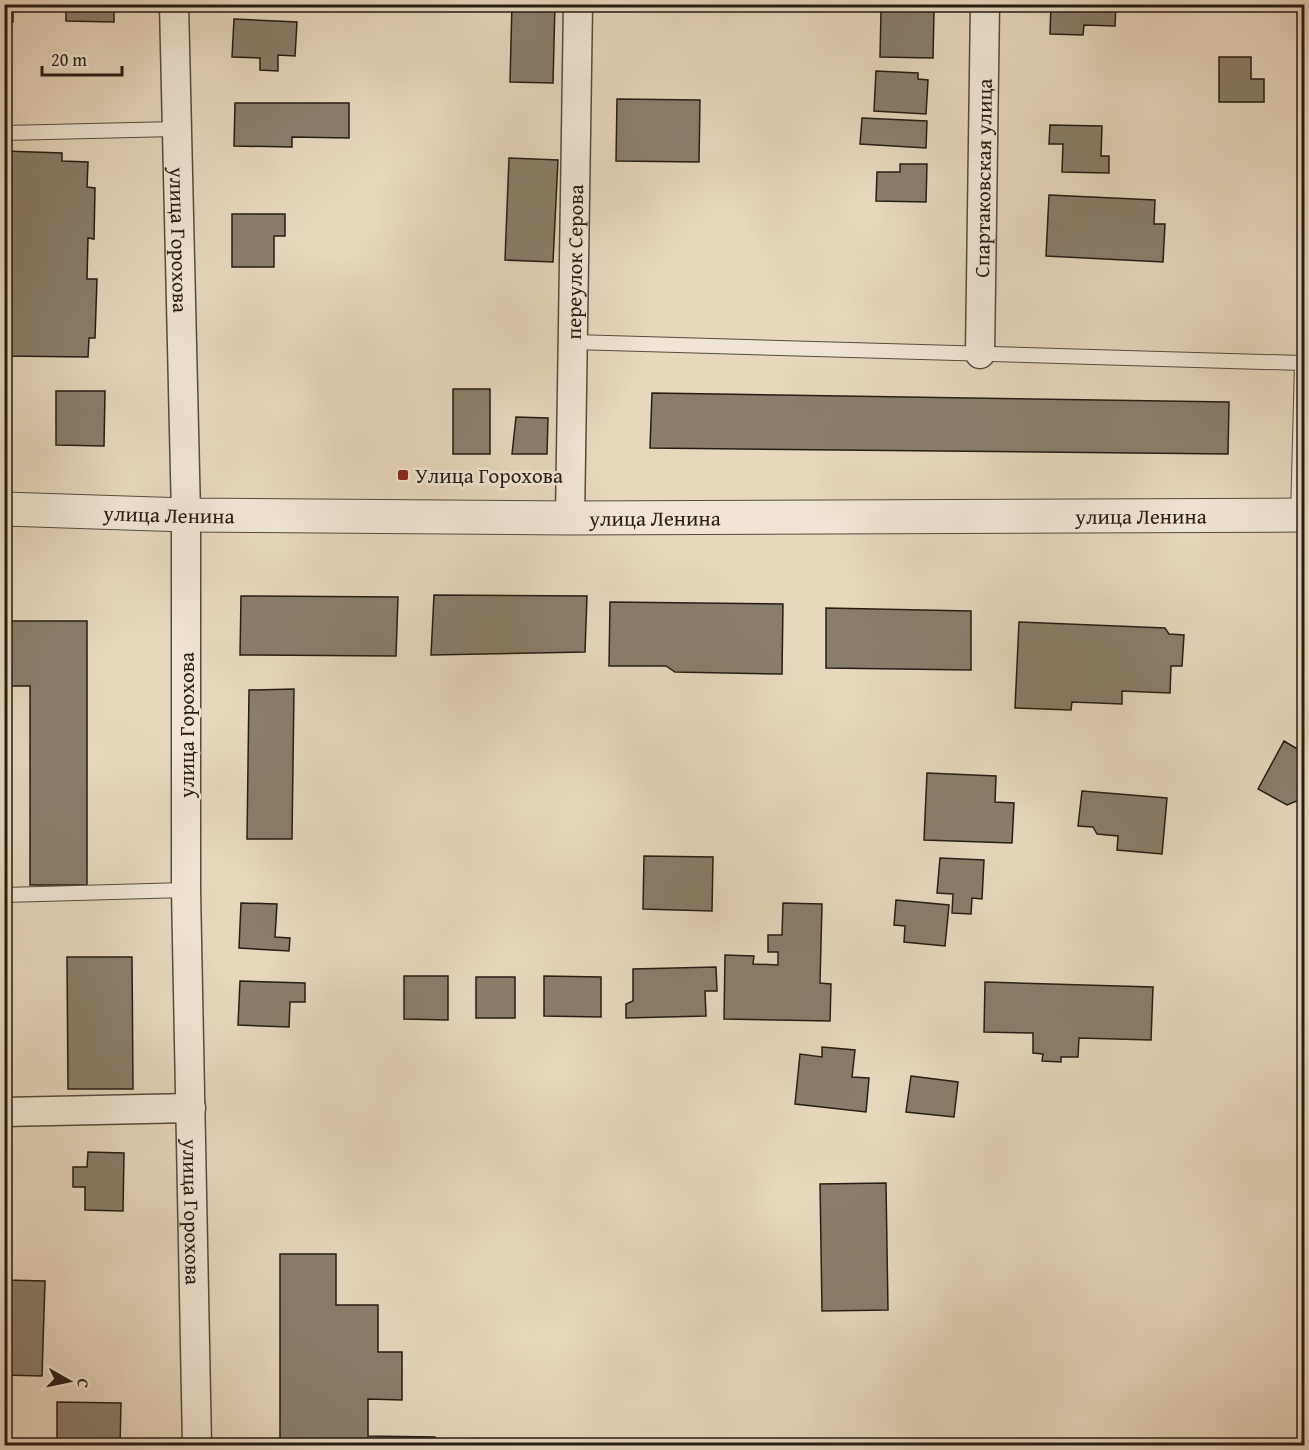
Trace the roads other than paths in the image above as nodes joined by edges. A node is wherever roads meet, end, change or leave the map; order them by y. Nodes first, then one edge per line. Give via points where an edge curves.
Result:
1 (174, 4) edge
2 (578, 4) edge
3 (985, 4) edge
4 (176, 129) junction
5 (4, 133) edge
6 (573, 342) junction
7 (980, 354) junction
8 (4, 509) edge
9 (186, 514) junction
10 (1301, 515) edge
11 (570, 518) junction
12 (186, 890) junction
13 (4, 894) edge
14 (191, 1108) junction
15 (4, 1112) edge
16 (197, 1446) edge

1 - 4 street, улица Горохова
2 - 6 street, переулок Серова
3 - 7 street, Спартаковская улица
4 - 5 lane
4 - 9 street, улица Горохова
6 - 7 lane
6 - 11 street, переулок Серова
7 - 10 lane via 1302,363
8 - 9 street, улица Ленина
9 - 11 street, улица Ленина
9 - 12 street, улица Горохова
10 - 11 street, улица Ленина
12 - 13 lane
12 - 14 street, улица Горохова
14 - 15 street
14 - 16 street, улица Горохова

